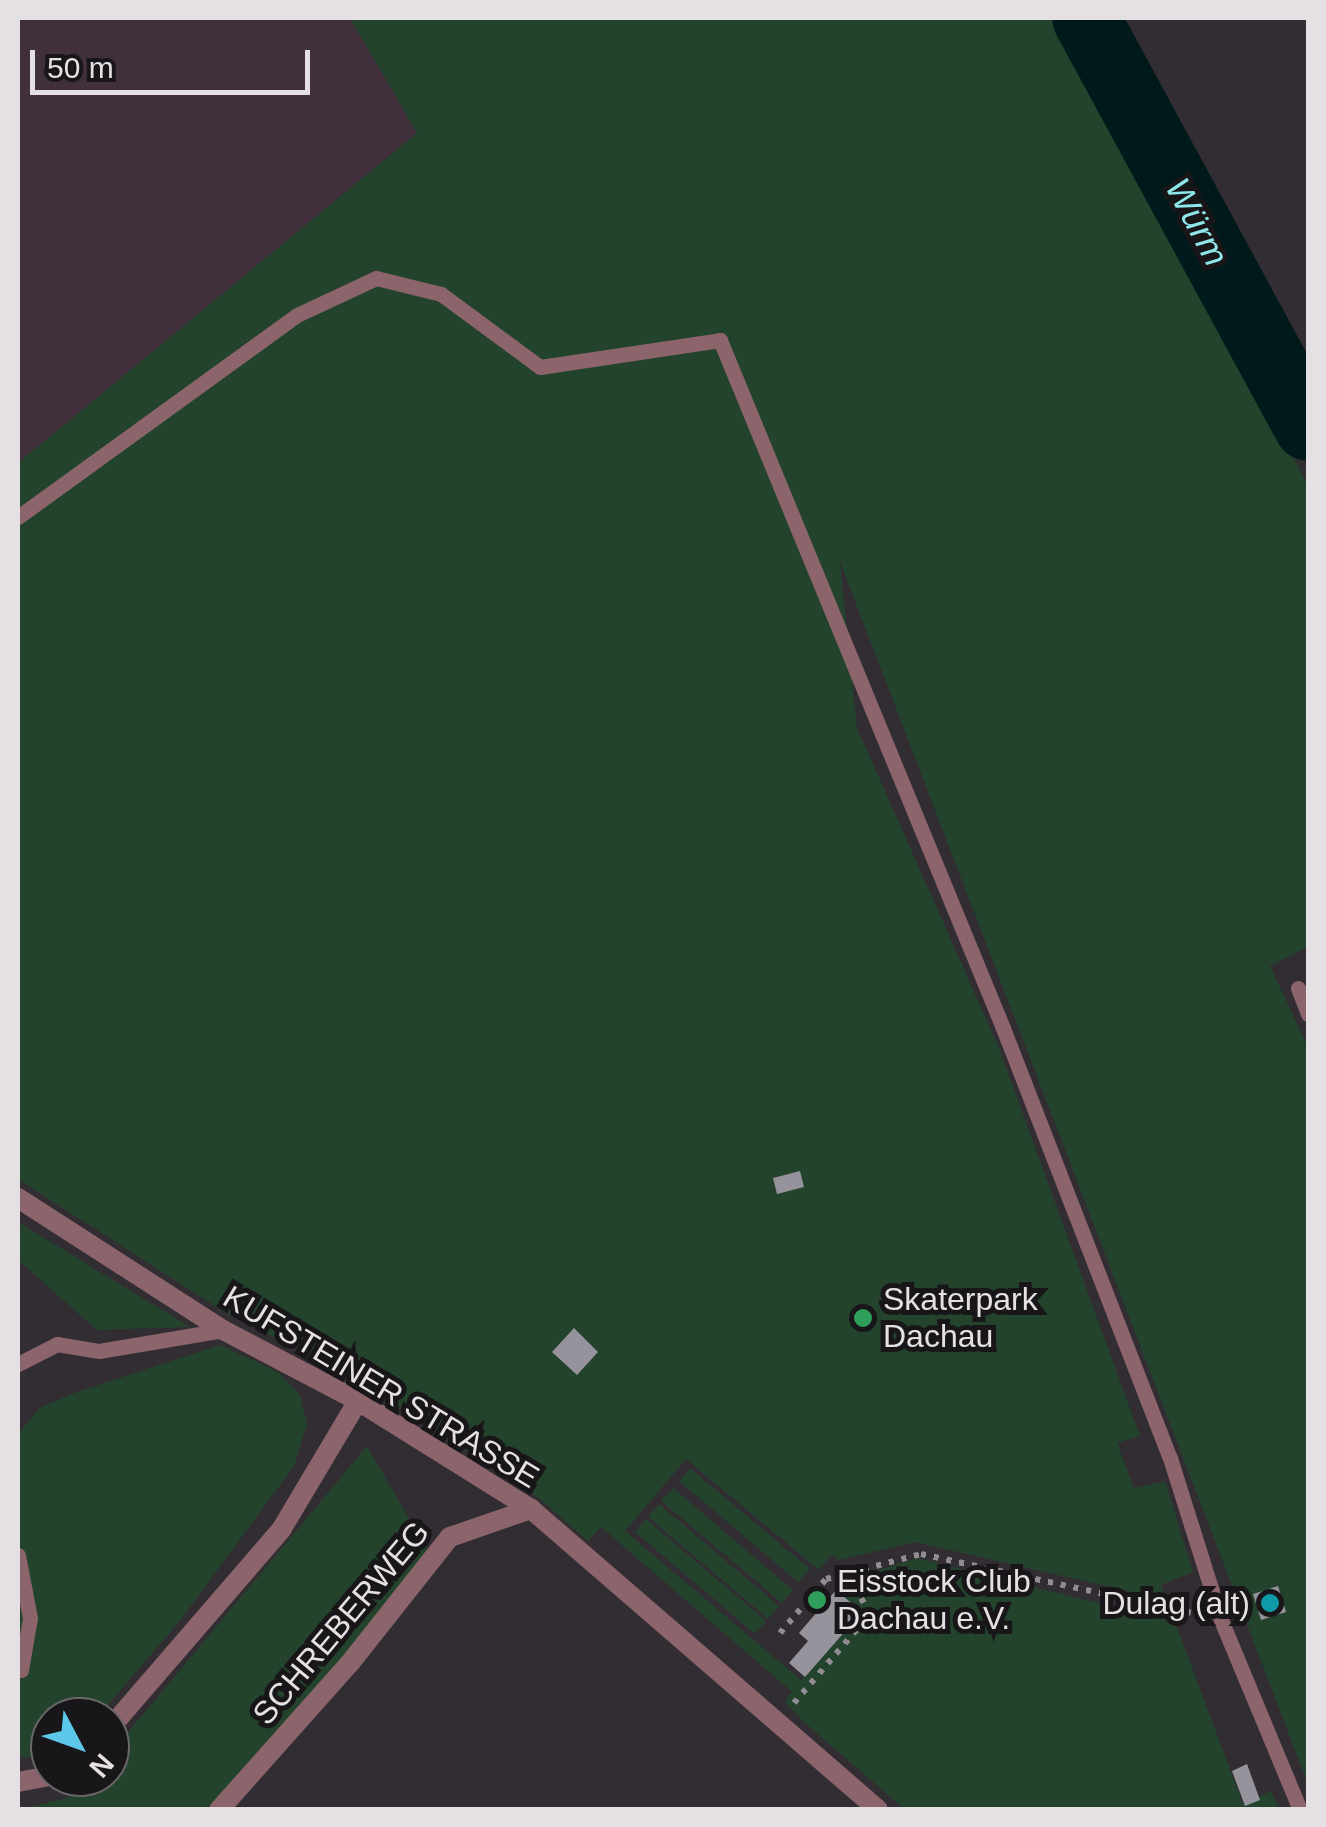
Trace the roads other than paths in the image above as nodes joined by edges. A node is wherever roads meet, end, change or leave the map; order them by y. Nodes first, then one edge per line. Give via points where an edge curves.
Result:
1 (18, 517) edge
2 (1298, 988) dead end
3 (1308, 1014) edge
4 (18, 1198) edge
5 (222, 1330) junction
6 (18, 1364) edge
7 (358, 1401) junction
8 (531, 1509) junction
9 (18, 1554) edge
10 (21, 1670) dead end
11 (130, 1705) edge
12 (220, 1810) edge
13 (878, 1810) edge
14 (1300, 1810) edge

1 - 14 lane via 296,315 376,278 441,294 540,368 720,340 1003,1028 1170,1458 1222,1620
2 - 3 lane
4 - 5 street, KUFSTEINER STRASSE
5 - 6 lane via 99,1351 57,1344
5 - 7 street, KUFSTEINER STRASSE
7 - 8 street, KUFSTEINER STRASSE
7 - 11 street via 281,1530
8 - 12 street, SCHREBERWEG via 450,1537 350,1664
8 - 13 street, KUFSTEINER STRASSE
9 - 10 lane via 30,1618

